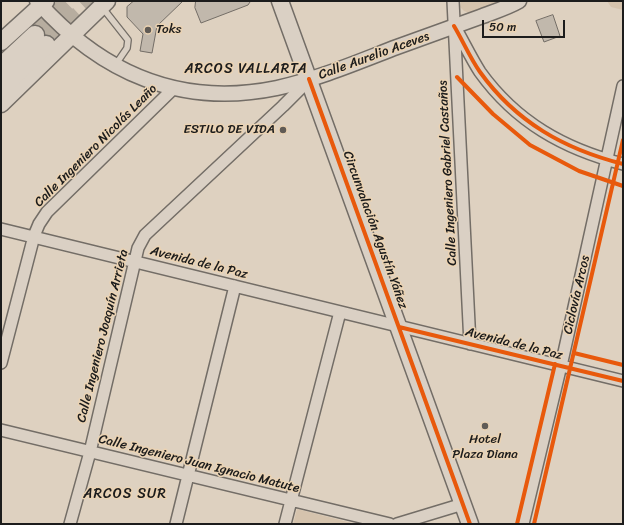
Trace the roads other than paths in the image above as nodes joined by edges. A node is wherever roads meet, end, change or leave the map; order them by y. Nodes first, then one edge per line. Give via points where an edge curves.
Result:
1 (280, 1) edge
2 (453, 1) edge
3 (519, 1) edge
4 (41, 3) edge
5 (104, 4) edge
6 (454, 26) junction
7 (71, 36) junction
8 (1, 42) edge
9 (115, 66) junction
10 (1, 67) edge
11 (309, 79) junction
12 (623, 86) edge
13 (1, 88) edge
14 (174, 88) junction
15 (1, 104) edge
16 (606, 160) junction
17 (623, 164) edge
18 (1, 229) edge
19 (34, 236) junction
20 (135, 261) junction
21 (235, 286) junction
22 (340, 312) junction
23 (399, 327) junction
24 (470, 344) junction
25 (1, 363) edge
26 (561, 366) junction
27 (623, 381) edge
28 (1, 430) edge
29 (90, 452) junction
30 (188, 475) junction
31 (291, 500) junction
32 (463, 504) junction
33 (70, 524) edge
34 (176, 524) edge
35 (285, 524) edge
36 (390, 524) edge
37 (397, 524) edge
38 (470, 524) edge
39 (523, 524) edge

1 - 11 main road, Circunvalación Agustín Yáñez
2 - 6 street, Calle Ingeniero Gabriel Castaños
3 - 6 street, Calle Aurelio Aceves
4 - 7 street, Calle Aurelio Aceves
4 - 8 main road
5 - 7 main road
5 - 9 lane via 128,40 127,48
6 - 11 street, Calle Aurelio Aceves
6 - 16 street via 479,71 526,121 557,140
6 - 24 street, Calle Ingeniero Gabriel Castaños
7 - 9 street, Calle Aurelio Aceves
7 - 15 main road
9 - 14 street, Calle Aurelio Aceves via 136,76
10 - 13 main road via 40,40
11 - 14 street, Calle Aurelio Aceves via 276,88 242,93 207,93
11 - 20 street, Calle Ingeniero Joaquín Arrieta via 145,235
11 - 23 main road, Circunvalación Agustín Yáñez
12 - 16 street
14 - 19 street, Calle Ingeniero Nicolás Leaño via 47,212
16 - 17 street
16 - 26 street
18 - 19 street, Avenida de la Paz
19 - 20 street, Avenida de la Paz
19 - 25 street, Calle Ingeniero Nicolás Leaño
20 - 21 street, Avenida de la Paz
20 - 29 street, Calle Ingeniero Joaquín Arrieta
21 - 22 street, Avenida de la Paz
21 - 30 street
22 - 23 street, Avenida de la Paz
22 - 31 street
23 - 24 street, Avenida de la Paz
23 - 32 main road, Circunvalación Agustín Yáñez
24 - 26 street, Avenida de la Paz
26 - 27 street, Avenida de la Paz
26 - 39 street
28 - 29 street, Calle Ingeniero Juan Ignacio Matute
29 - 30 street, Calle Ingeniero Juan Ignacio Matute
29 - 33 street, Calle Ingeniero Joaquín Arrieta
30 - 31 street, Calle Ingeniero Juan Ignacio Matute
30 - 34 street
31 - 35 street
31 - 36 street, Calle Ingeniero Juan Ignacio Matute
32 - 37 street
32 - 38 main road, Circunvalación Agustín Yáñez

